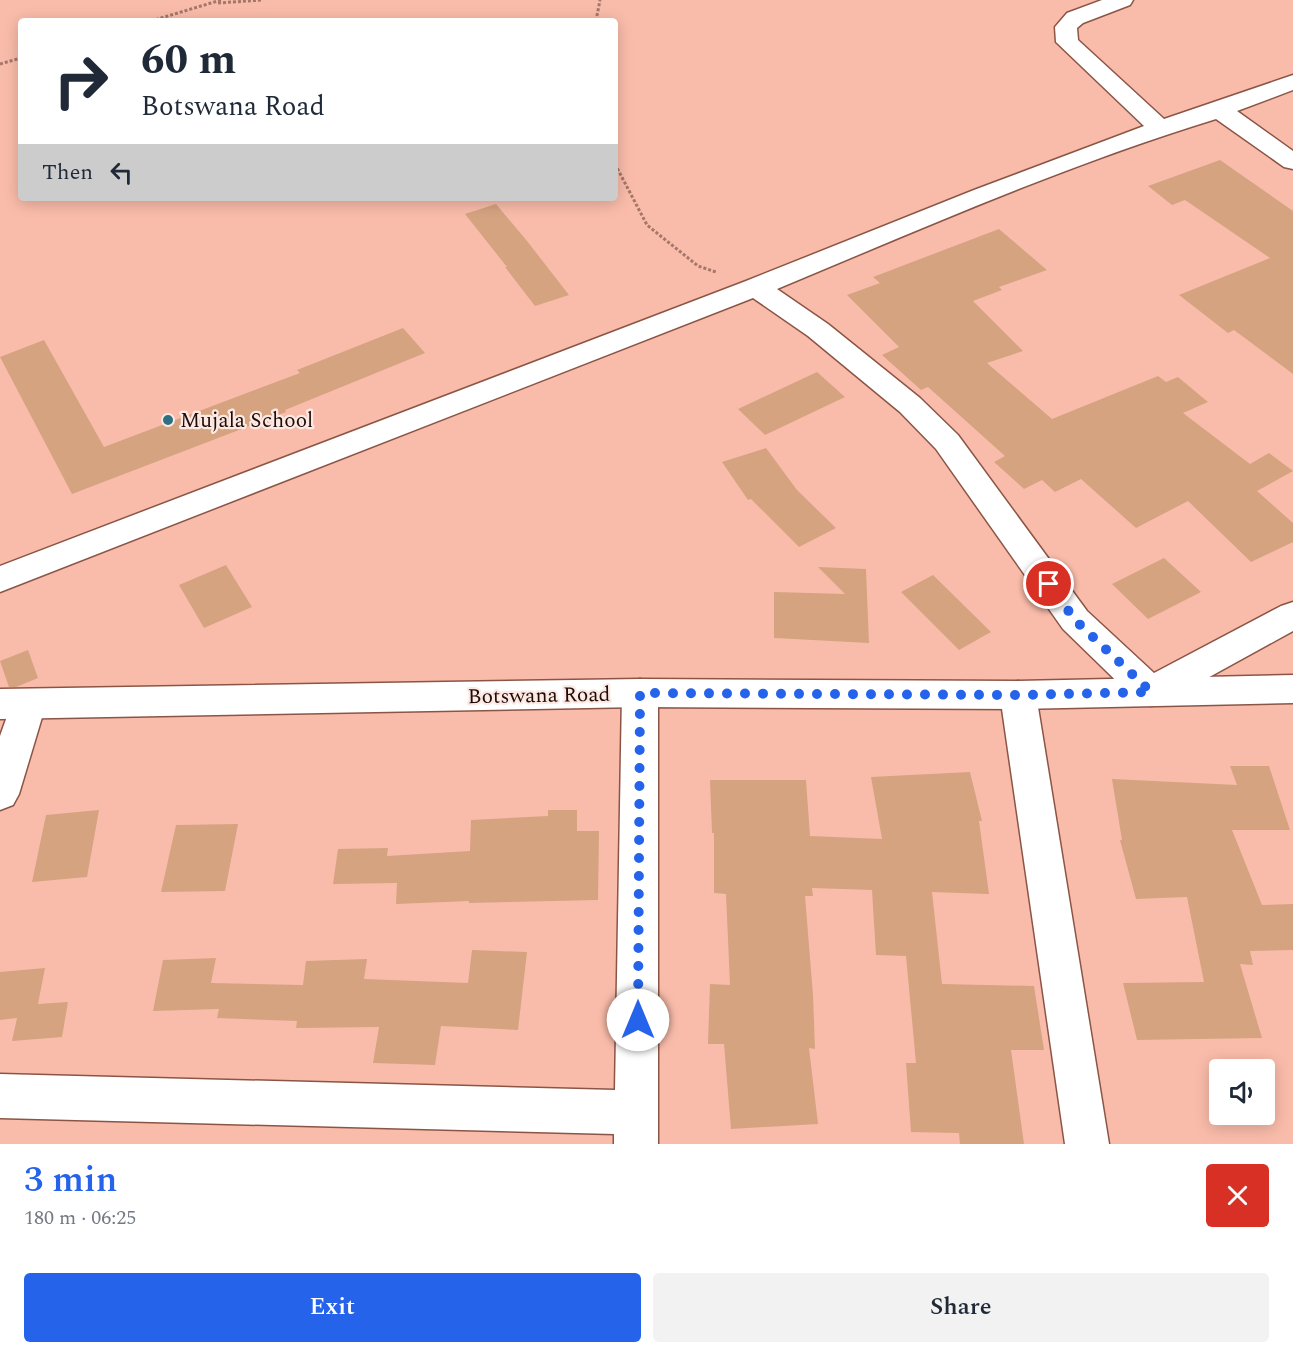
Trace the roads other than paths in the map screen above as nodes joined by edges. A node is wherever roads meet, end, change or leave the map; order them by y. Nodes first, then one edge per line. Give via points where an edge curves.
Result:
1 (1122, 0) edge
2 (1293, 82) edge
3 (1219, 110) junction
4 (1160, 128) junction
5 (1293, 162) edge
6 (756, 287) junction
7 (0, 579) edge
8 (1293, 615) edge
9 (1293, 688) edge
10 (1151, 692) junction
11 (640, 693) junction
12 (1018, 695) junction
13 (14, 704) edge
14 (0, 794) edge
15 (0, 1096) edge
16 (637, 1129) edge
17 (1087, 1144) edge

1 - 4 street via 1075,18 1066,27 1067,42
2 - 3 street
3 - 4 street
3 - 5 street
4 - 6 street
6 - 7 street
6 - 10 street via 855,360 910,405 947,442 1075,620
8 - 10 street
9 - 10 street, Botswana Road
10 - 12 street, Botswana Road
11 - 12 street, Botswana Road
11 - 13 street, Botswana Road
11 - 16 street
12 - 17 street
13 - 14 street
15 - 16 street

